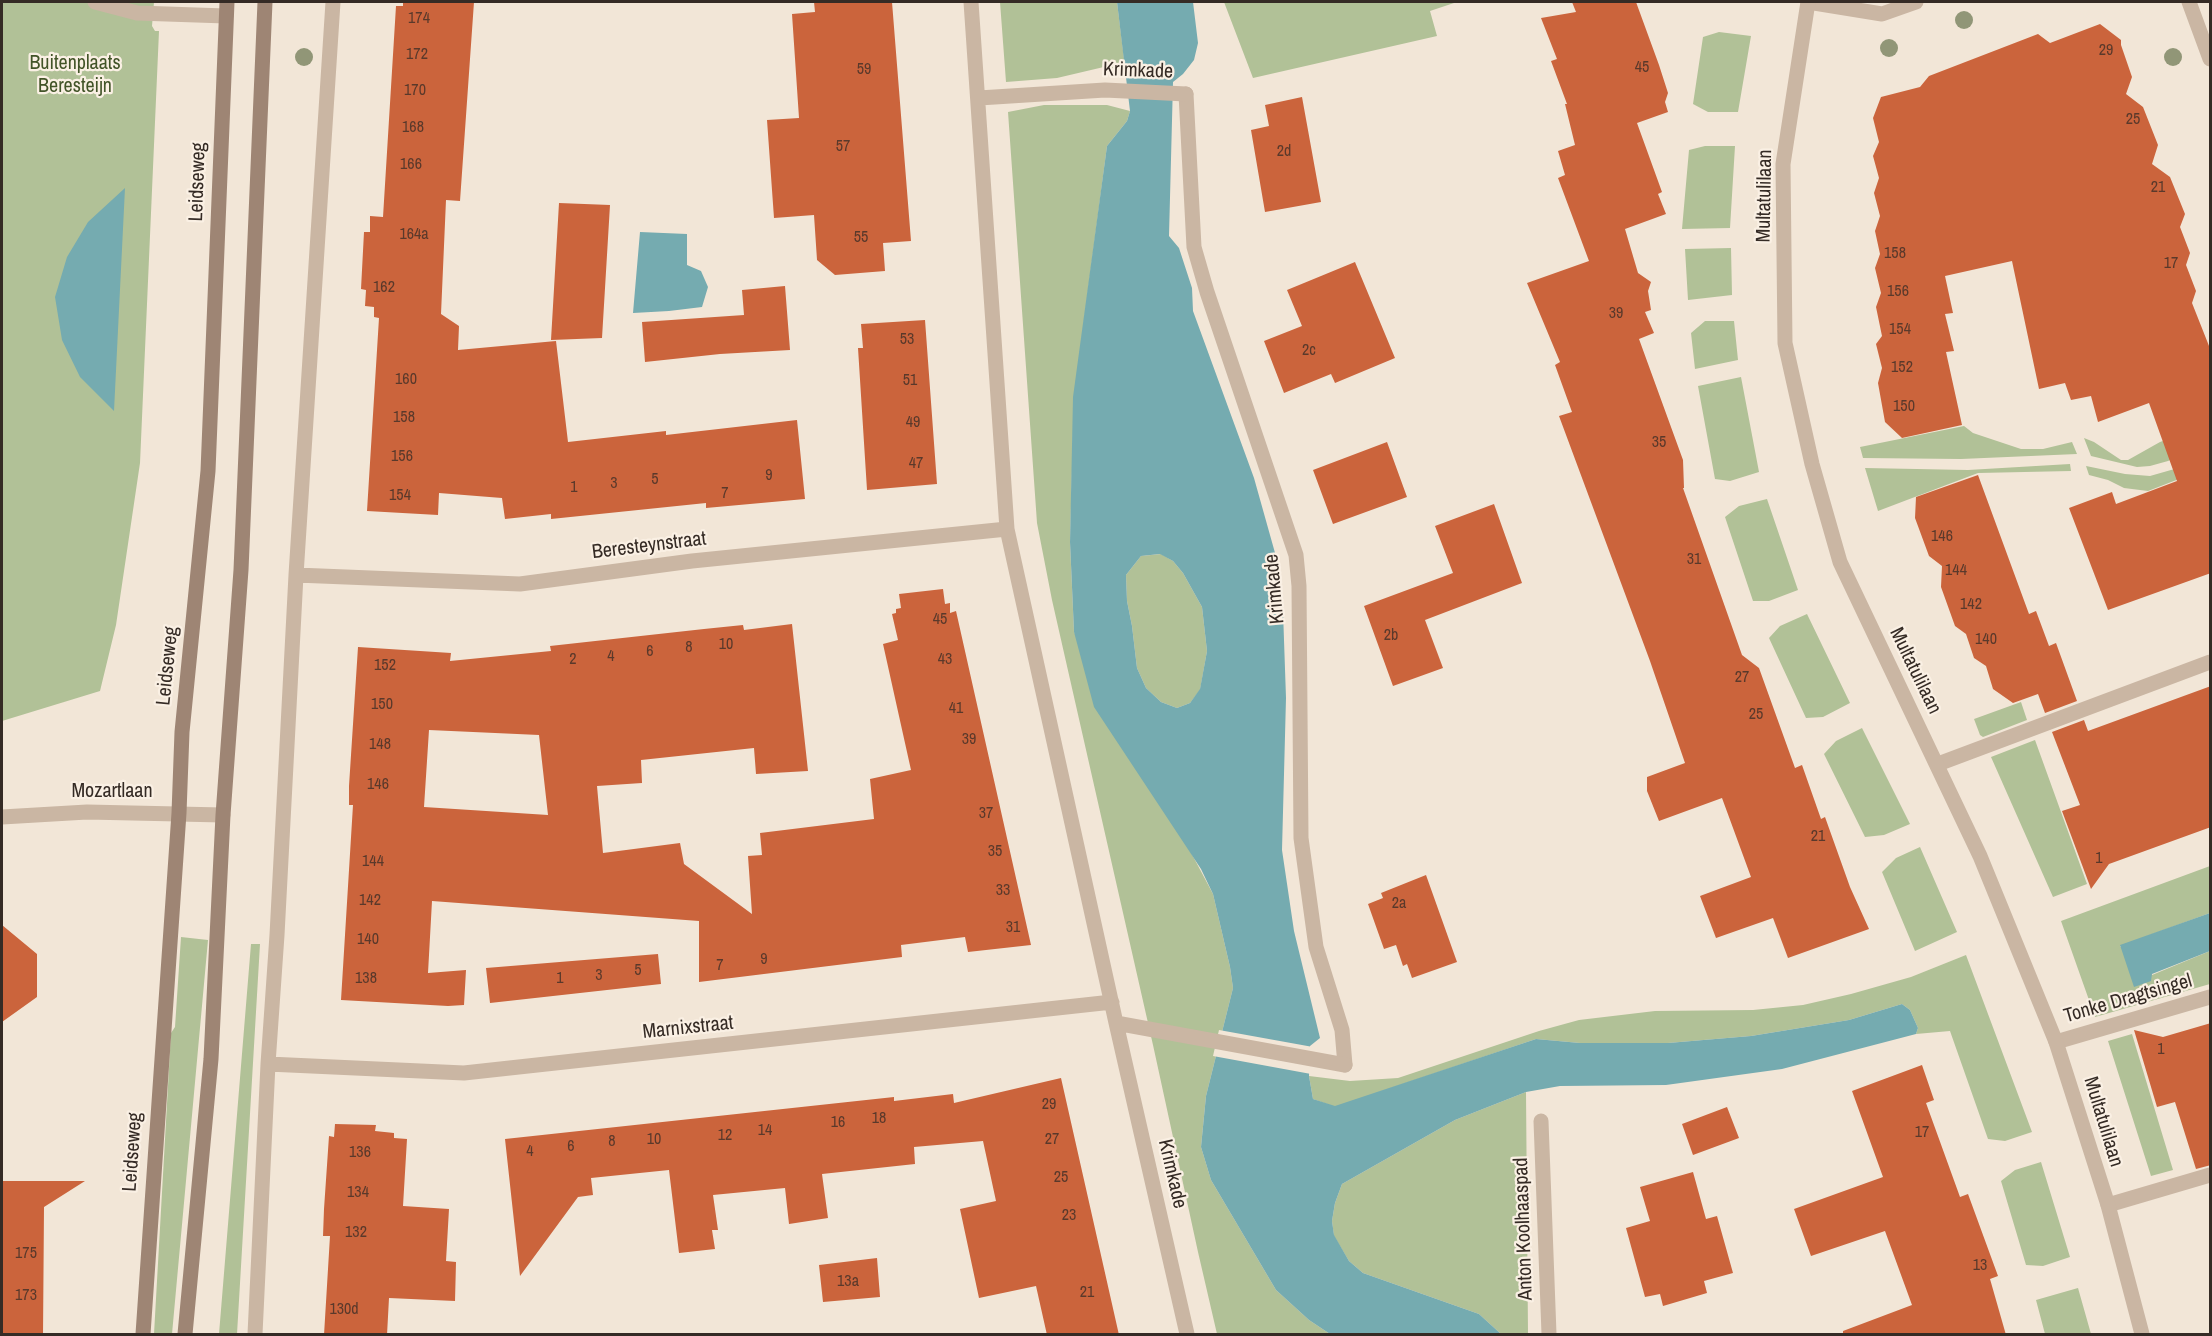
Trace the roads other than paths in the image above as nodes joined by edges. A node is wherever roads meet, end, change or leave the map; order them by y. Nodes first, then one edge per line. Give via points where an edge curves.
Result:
1 (95, 2) edge
2 (265, 2) edge
3 (333, 2) edge
4 (971, 2) edge
5 (1808, 2) edge
6 (1916, 2) edge
7 (2189, 2) edge
8 (226, 9) edge
9 (2211, 59) edge
10 (979, 98) junction
11 (1007, 529) junction
12 (296, 575) junction
13 (2211, 662) edge
14 (1938, 764) junction
15 (179, 813) junction
16 (224, 815) junction
17 (2, 817) edge
18 (2211, 997) edge
19 (1112, 1002) junction
20 (1116, 1023) junction
21 (2056, 1042) junction
22 (268, 1064) junction
23 (1541, 1121) dead end
24 (2211, 1175) edge
25 (2108, 1205) junction
26 (142, 1335) edge
27 (185, 1335) edge
28 (255, 1335) edge
29 (1187, 1335) edge
30 (1549, 1335) edge
31 (2142, 1335) edge

1 - 8 street via 138,14
2 - 16 main road via 241,570
3 - 12 street
4 - 10 street, Krimkade
5 - 6 street via 1882,14
5 - 14 street, Multatulilaan via 1783,164 1785,343 1812,464 1840,562
7 - 9 street
8 - 15 main road, Leidseweg via 208,471 182,732
10 - 11 street, Krimkade
10 - 20 street, Krimkade via 1106,90 1186,94 1194,247 1296,555 1301,838 1316,947 1342,1030 1345,1065
11 - 12 street, Beresteynstraat via 692,561 520,584
11 - 19 street, Krimkade
12 - 22 street
13 - 14 street
14 - 21 street, Multatulilaan
15 - 16 street, Mozartlaan
15 - 17 street, Mozartlaan via 87,812
15 - 26 main road, Leidseweg
16 - 27 main road via 211,1059
18 - 21 street, Tonke Dragtsingel
19 - 20 street, Krimkade
19 - 22 street, Marnixstraat via 464,1073
20 - 29 street, Krimkade
21 - 25 street, Multatulilaan
22 - 28 street
23 - 30 street, Anton Koolhaaspad
24 - 25 street
25 - 31 street, Multatulilaan

